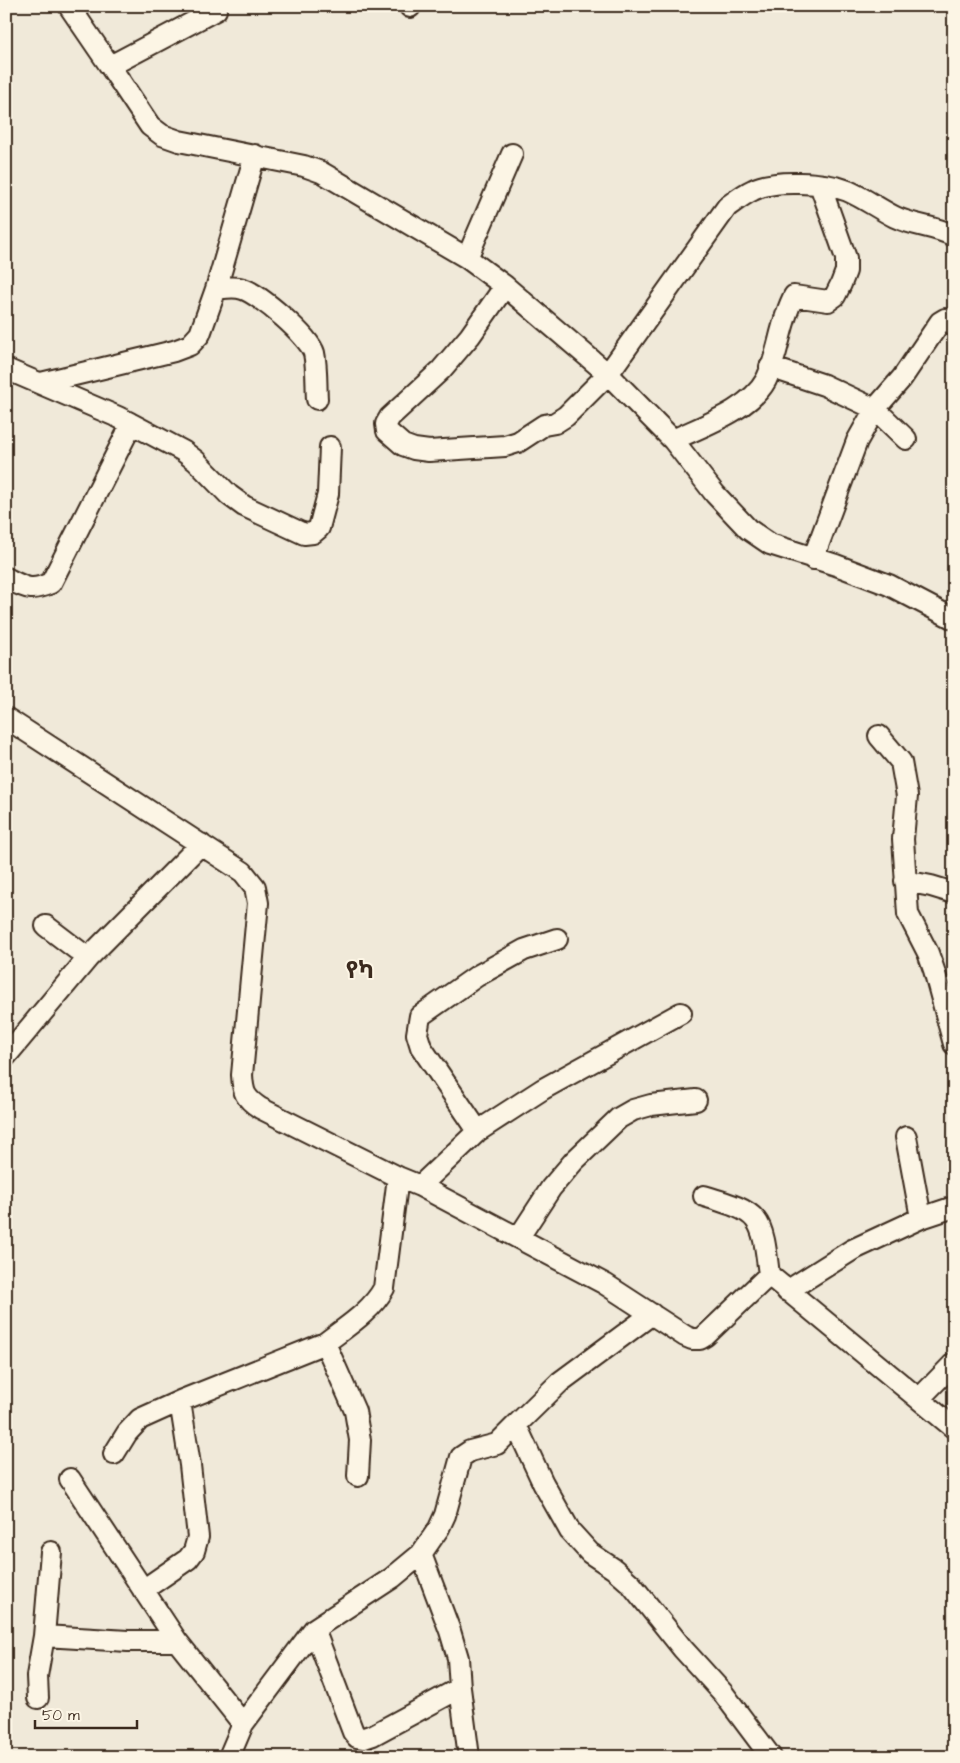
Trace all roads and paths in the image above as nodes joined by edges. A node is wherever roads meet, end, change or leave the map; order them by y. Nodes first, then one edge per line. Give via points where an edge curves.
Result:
1 (69, 6) edge
2 (216, 10) dead end
3 (110, 66) junction
4 (512, 154) dead end
5 (255, 155) junction
6 (820, 185) junction
7 (954, 236) edge
8 (467, 258) junction
9 (505, 286) junction
10 (216, 289) junction
11 (954, 324) edge
12 (770, 367) junction
13 (6, 370) edge
14 (608, 374) junction
15 (41, 383) junction
16 (318, 399) dead end
17 (875, 409) junction
18 (130, 423) junction
19 (906, 439) dead end
20 (673, 440) junction
21 (330, 447) dead end
22 (813, 559) junction
23 (6, 578) edge
24 (954, 619) edge
25 (6, 718) edge
26 (879, 736) dead end
27 (201, 844) junction
28 (905, 881) junction
29 (954, 894) edge
30 (46, 926) dead end
31 (557, 939) dead end
32 (88, 958) junction
33 (681, 1013) dead end
34 (954, 1044) edge
35 (6, 1056) edge
36 (696, 1100) dead end
37 (478, 1131) junction
38 (906, 1137) dead end
39 (398, 1177) junction
40 (420, 1186) junction
41 (704, 1196) dead end
42 (954, 1207) edge
43 (921, 1218) junction
44 (519, 1237) junction
45 (769, 1275) junction
46 (787, 1291) junction
47 (652, 1314) junction
48 (325, 1343) junction
49 (954, 1363) edge
50 (919, 1399) junction
51 (180, 1401) junction
52 (516, 1424) junction
53 (954, 1428) edge
54 (114, 1454) dead end
55 (358, 1476) dead end
56 (70, 1479) dead end
57 (51, 1552) dead end
58 (421, 1554) junction
59 (142, 1590) junction
60 (314, 1629) junction
61 (44, 1636) junction
62 (177, 1641) junction
63 (460, 1688) junction
64 (38, 1698) dead end
65 (243, 1724) junction
66 (768, 1756) edge
67 (229, 1757) edge
68 (469, 1757) edge

1 - 3 street
2 - 3 street
3 - 5 street via 150,126 162,136
4 - 8 street
5 - 8 street via 321,172
5 - 10 street
6 - 7 street via 845,190 896,217
6 - 12 street via 846,258 846,271 835,296 828,302 794,296
6 - 14 street via 770,184 753,189 727,207
8 - 9 street
9 - 14 street
9 - 14 street via 441,370 390,417 387,431 403,445 429,451 504,446 518,442 544,425 566,416
10 - 15 street via 200,334 190,344 174,351
10 - 16 street via 231,287 257,296 307,342 313,351
11 - 17 street via 945,319 940,322 902,378
12 - 17 street via 824,385
12 - 20 street via 754,396 735,410
13 - 15 street
14 - 20 street
15 - 18 street
17 - 19 street
17 - 22 street via 858,441
18 - 21 street via 196,461 228,495 244,506 304,534 319,528 328,494
18 - 23 street via 51,583 36,589
20 - 22 street via 715,494 748,529 770,544
22 - 24 street via 889,585
25 - 27 street
26 - 28 street via 901,762 907,796 903,839
27 - 32 street
27 - 39 street via 243,872 255,887 258,903 242,1075 243,1089 249,1101
28 - 29 street
28 - 34 street via 908,914 928,953
30 - 32 street
31 - 37 street via 524,950 477,976 420,1016 417,1034 421,1047
32 - 35 street
33 - 37 street via 543,1089
36 - 44 street via 651,1105 619,1118 550,1188
37 - 40 street
38 - 43 street
39 - 40 street
39 - 48 street via 384,1288 369,1308
40 - 44 street
41 - 45 street via 737,1206 758,1222 766,1242
42 - 43 street
43 - 46 street via 852,1250
44 - 47 street
45 - 46 street
45 - 47 street via 700,1339 684,1336
46 - 50 street
47 - 52 street via 560,1382
48 - 51 street
48 - 55 street via 355,1411 360,1440
49 - 50 street
50 - 53 street
51 - 54 street via 140,1419
51 - 59 street via 198,1537 188,1559
52 - 58 street via 497,1444 470,1451 461,1458 445,1515
52 - 66 street via 543,1484 570,1531 590,1553 631,1584 683,1649 723,1692
56 - 59 street
57 - 61 street
58 - 60 street via 392,1578
58 - 63 street via 458,1658
59 - 62 street
60 - 63 street via 357,1737 373,1735
60 - 65 street
61 - 62 street
61 - 64 street via 37,1676
62 - 65 street
63 - 68 street
65 - 67 street

